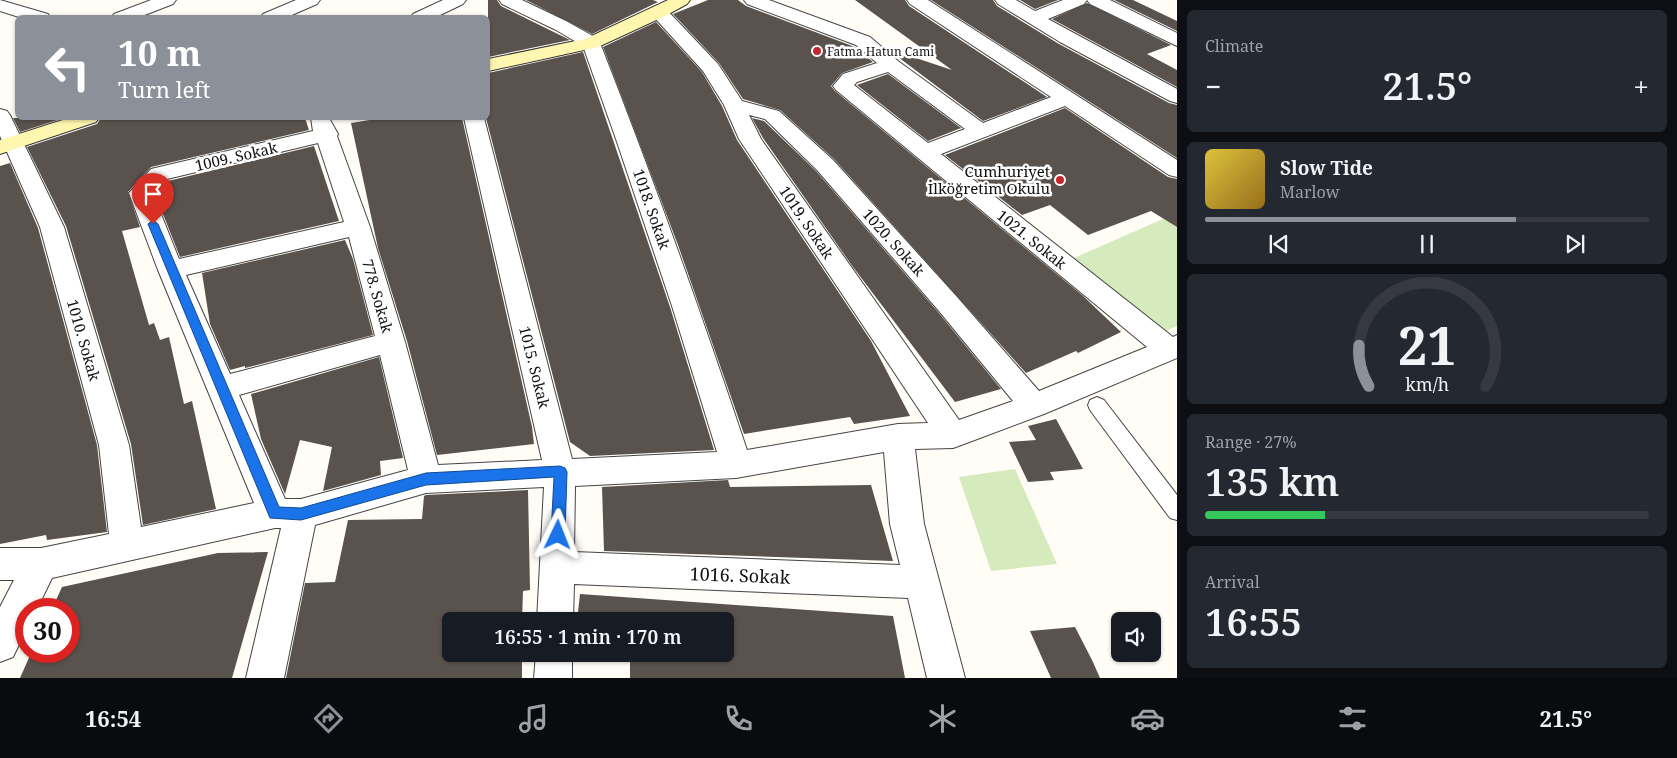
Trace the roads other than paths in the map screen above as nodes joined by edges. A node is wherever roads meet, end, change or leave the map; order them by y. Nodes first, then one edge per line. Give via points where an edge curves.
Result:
1 (167, 0) edge
2 (311, 0) edge
3 (457, 0) edge
4 (508, 0) edge
5 (679, 0) edge
6 (753, 0) edge
7 (916, 0) edge
8 (1004, 0) edge
9 (1078, 0) edge
10 (1096, 0) edge
11 (0, 5) edge
12 (659, 12) junction
13 (32, 15) edge
14 (128, 15) edge
15 (276, 15) edge
16 (425, 15) edge
17 (1035, 18) junction
18 (1177, 40) edge
19 (591, 43) junction
20 (490, 65) edge
21 (891, 65) junction
22 (1177, 97) edge
23 (1065, 99) junction
24 (734, 105) junction
25 (0, 115) edge
26 (82, 120) edge
27 (474, 120) edge
28 (323, 126) edge
29 (981, 131) junction
30 (7, 144) edge
31 (924, 152) junction
32 (1177, 170) edge
33 (358, 227) junction
34 (171, 270) junction
35 (391, 342) junction
36 (1173, 348) edge
37 (221, 388) junction
38 (1097, 404) dead end
39 (1034, 406) junction
40 (953, 435) junction
41 (898, 437) junction
42 (736, 465) junction
43 (560, 472) junction
44 (426, 479) junction
45 (1177, 512) edge
46 (288, 514) junction
47 (127, 546) junction
48 (0, 564) edge
49 (41, 564) junction
50 (557, 567) junction
51 (922, 582) junction
52 (555, 612) edge
53 (0, 644) edge
54 (553, 662) edge
55 (265, 678) edge
56 (552, 678) edge
57 (946, 678) edge

1 - 14 street
2 - 15 street
3 - 16 street
4 - 19 street
5 - 12 main road
6 - 21 street via 863,41
7 - 23 street
8 - 17 street
9 - 17 street
10 - 18 street
11 - 13 street
12 - 19 main road
12 - 24 street, 1019. Sokak via 711,68
17 - 22 street
19 - 20 main road
19 - 42 street, 1018. Sokak via 685,306
21 - 29 street
21 - 31 street, 1021. Sokak via 850,78 843,86
23 - 29 street
23 - 32 street
24 - 39 street, 1020. Sokak via 772,115 825,165
24 - 40 street, 1019. Sokak via 750,139
25 - 30 street, 1010. Sokak
26 - 30 main road
27 - 43 street, 1015. Sokak
28 - 33 street, 778. Sokak
28 - 34 street, 1009. Sokak via 159,174 141,193
29 - 31 street
30 - 47 street, 1010. Sokak via 52,228 114,445
31 - 36 street, 1021. Sokak
33 - 34 street
33 - 35 street, 778. Sokak
34 - 37 street, 1009. Sokak
35 - 37 street
35 - 44 street, 778. Sokak
36 - 39 street
37 - 46 street, 1009. Sokak
38 - 45 lane
39 - 40 street
40 - 41 street
41 - 42 street
41 - 51 street via 907,524
42 - 43 street
43 - 44 street
43 - 50 street, 1015. Sokak
44 - 46 street
46 - 47 street
46 - 55 street
47 - 49 street
48 - 49 street
49 - 53 street
50 - 51 street, 1016. Sokak
50 - 52 street, 1015. Sokak
51 - 57 street
54 - 56 street

